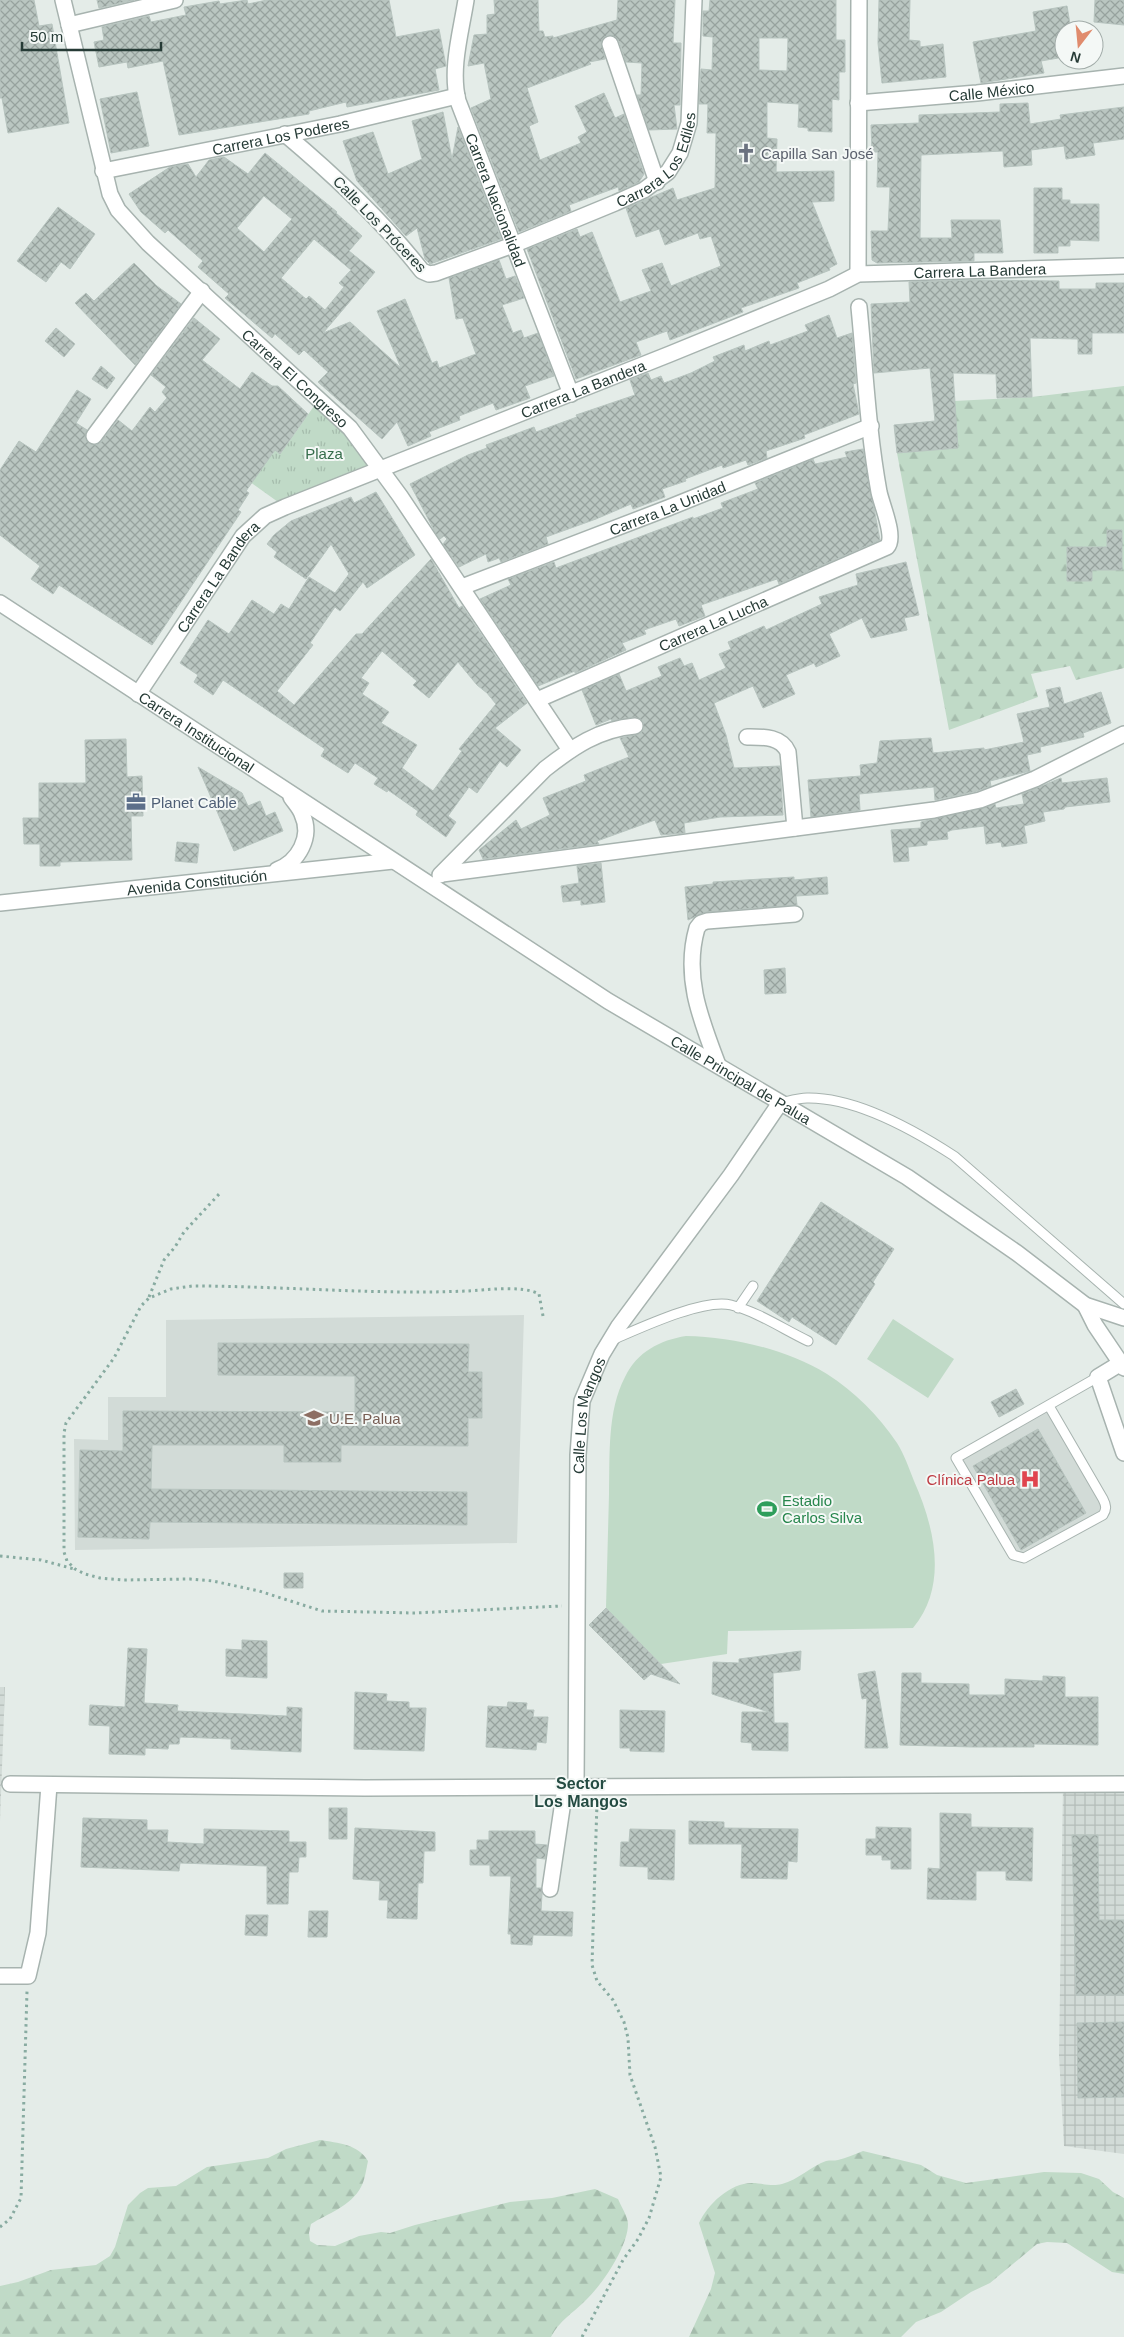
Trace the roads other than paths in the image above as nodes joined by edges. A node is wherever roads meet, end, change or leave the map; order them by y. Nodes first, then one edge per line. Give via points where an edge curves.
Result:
1 (63, 0) edge
2 (176, 0) edge
3 (466, 0) edge
4 (694, 0) edge
5 (859, 0) edge
6 (69, 26) junction
7 (610, 44) dead end
8 (1124, 76) edge
9 (457, 96) junction
10 (858, 103) junction
11 (286, 134) junction
12 (103, 171) junction
13 (657, 182) junction
14 (513, 245) junction
15 (1124, 266) edge
16 (858, 274) junction
17 (202, 291) junction
18 (859, 307) dead end
19 (571, 394) junction
20 (871, 426) junction
21 (94, 436) dead end
22 (381, 469) junction
23 (462, 587) junction
24 (0, 604) edge
25 (138, 694) junction
26 (537, 700) junction
27 (635, 726) dead end
28 (1124, 734) edge
29 (747, 737) dead end
30 (570, 750) junction
31 (288, 792) junction
32 (795, 828) junction
33 (393, 860) junction
34 (267, 874) junction
35 (442, 874) junction
36 (431, 885) junction
37 (0, 903) edge
38 (795, 914) dead end
39 (718, 1065) junction
40 (780, 1103) junction
41 (753, 1286) dead end
42 (1124, 1304) edge
43 (1085, 1305) junction
44 (738, 1308) junction
45 (1124, 1318) edge
46 (808, 1341) dead end
47 (609, 1342) junction
48 (1122, 1366) edge
49 (1098, 1377) junction
50 (1049, 1406) junction
51 (1124, 1453) edge
52 (10, 1784) dead end
53 (1124, 1784) edge
54 (49, 1785) junction
55 (570, 1788) junction
56 (550, 1889) dead end
57 (0, 1976) edge

1 - 6 street, Carrera El Congreso
2 - 6 street
3 - 9 street, Carrera Nacionalidad via 455,81
4 - 13 street, Carrera Los Ediles via 686,137 668,172
5 - 10 street
6 - 12 street, Carrera El Congreso
7 - 13 street
8 - 10 street, Calle México via 977,94
9 - 11 street, Carrera Los Poderes
9 - 14 street, Carrera Nacionalidad
10 - 16 street
11 - 12 street, Carrera Los Poderes
11 - 14 street, Calle Los Próceres via 363,205 426,274
12 - 17 street, Carrera El Congreso via 118,210 130,225
13 - 14 street, Carrera Los Ediles
14 - 19 street, Carrera Nacionalidad
15 - 16 street, Carrera La Bandera
16 - 19 street, Carrera La Bandera via 829,289
17 - 21 street
17 - 22 street, Carrera El Congreso via 350,428
18 - 20 street
19 - 22 street, Carrera La Bandera
20 - 23 street, Carrera La Unidad
20 - 26 street, Carrera La Lucha via 877,477 890,533 887,547
22 - 23 street, Carrera El Congreso
22 - 25 street, Carrera La Bandera via 285,507 254,524 225,561
23 - 26 street, Carrera El Congreso
24 - 25 street, Carrera Institucional
25 - 31 street, Carrera Institucional
26 - 30 street, Carrera El Congreso
27 - 30 street via 591,736
28 - 32 street via 1036,779 980,800 934,810
29 - 32 street via 770,737 786,746
30 - 35 street via 545,769
31 - 33 street, Carrera Institucional
31 - 34 street via 303,815 304,842 294,861
32 - 35 street
33 - 34 street, Avenida Constitución
33 - 36 street, Calle Principal de Palua
34 - 37 street, Avenida Constitución
35 - 36 street
36 - 39 street, Calle Principal de Palua via 625,1011
38 - 39 street via 707,921 697,928 691,968 693,988 698,1014
39 - 40 street, Calle Principal de Palua
40 - 42 lane via 807,1098 835,1102 864,1110 934,1143 954,1156
40 - 43 street, Calle Principal de Palua via 938,1197
40 - 47 street, Calle Los Mangos
41 - 44 lane
43 - 45 street, Calle Principal de Palua
43 - 48 street, Calle Principal de Palua
44 - 46 lane
44 - 47 lane via 715,1304 682,1312
47 - 55 street, Calle Los Mangos via 582,1401 580,1418
48 - 49 street
49 - 50 lane
49 - 51 street
50 - 50 lane via 1103,1499 1105,1511 1024,1558 1018,1558 1013,1555 956,1458
52 - 54 street
53 - 55 street
54 - 55 street
54 - 57 street via 38,1933 28,1976
55 - 56 street, Calle Los Mangos

